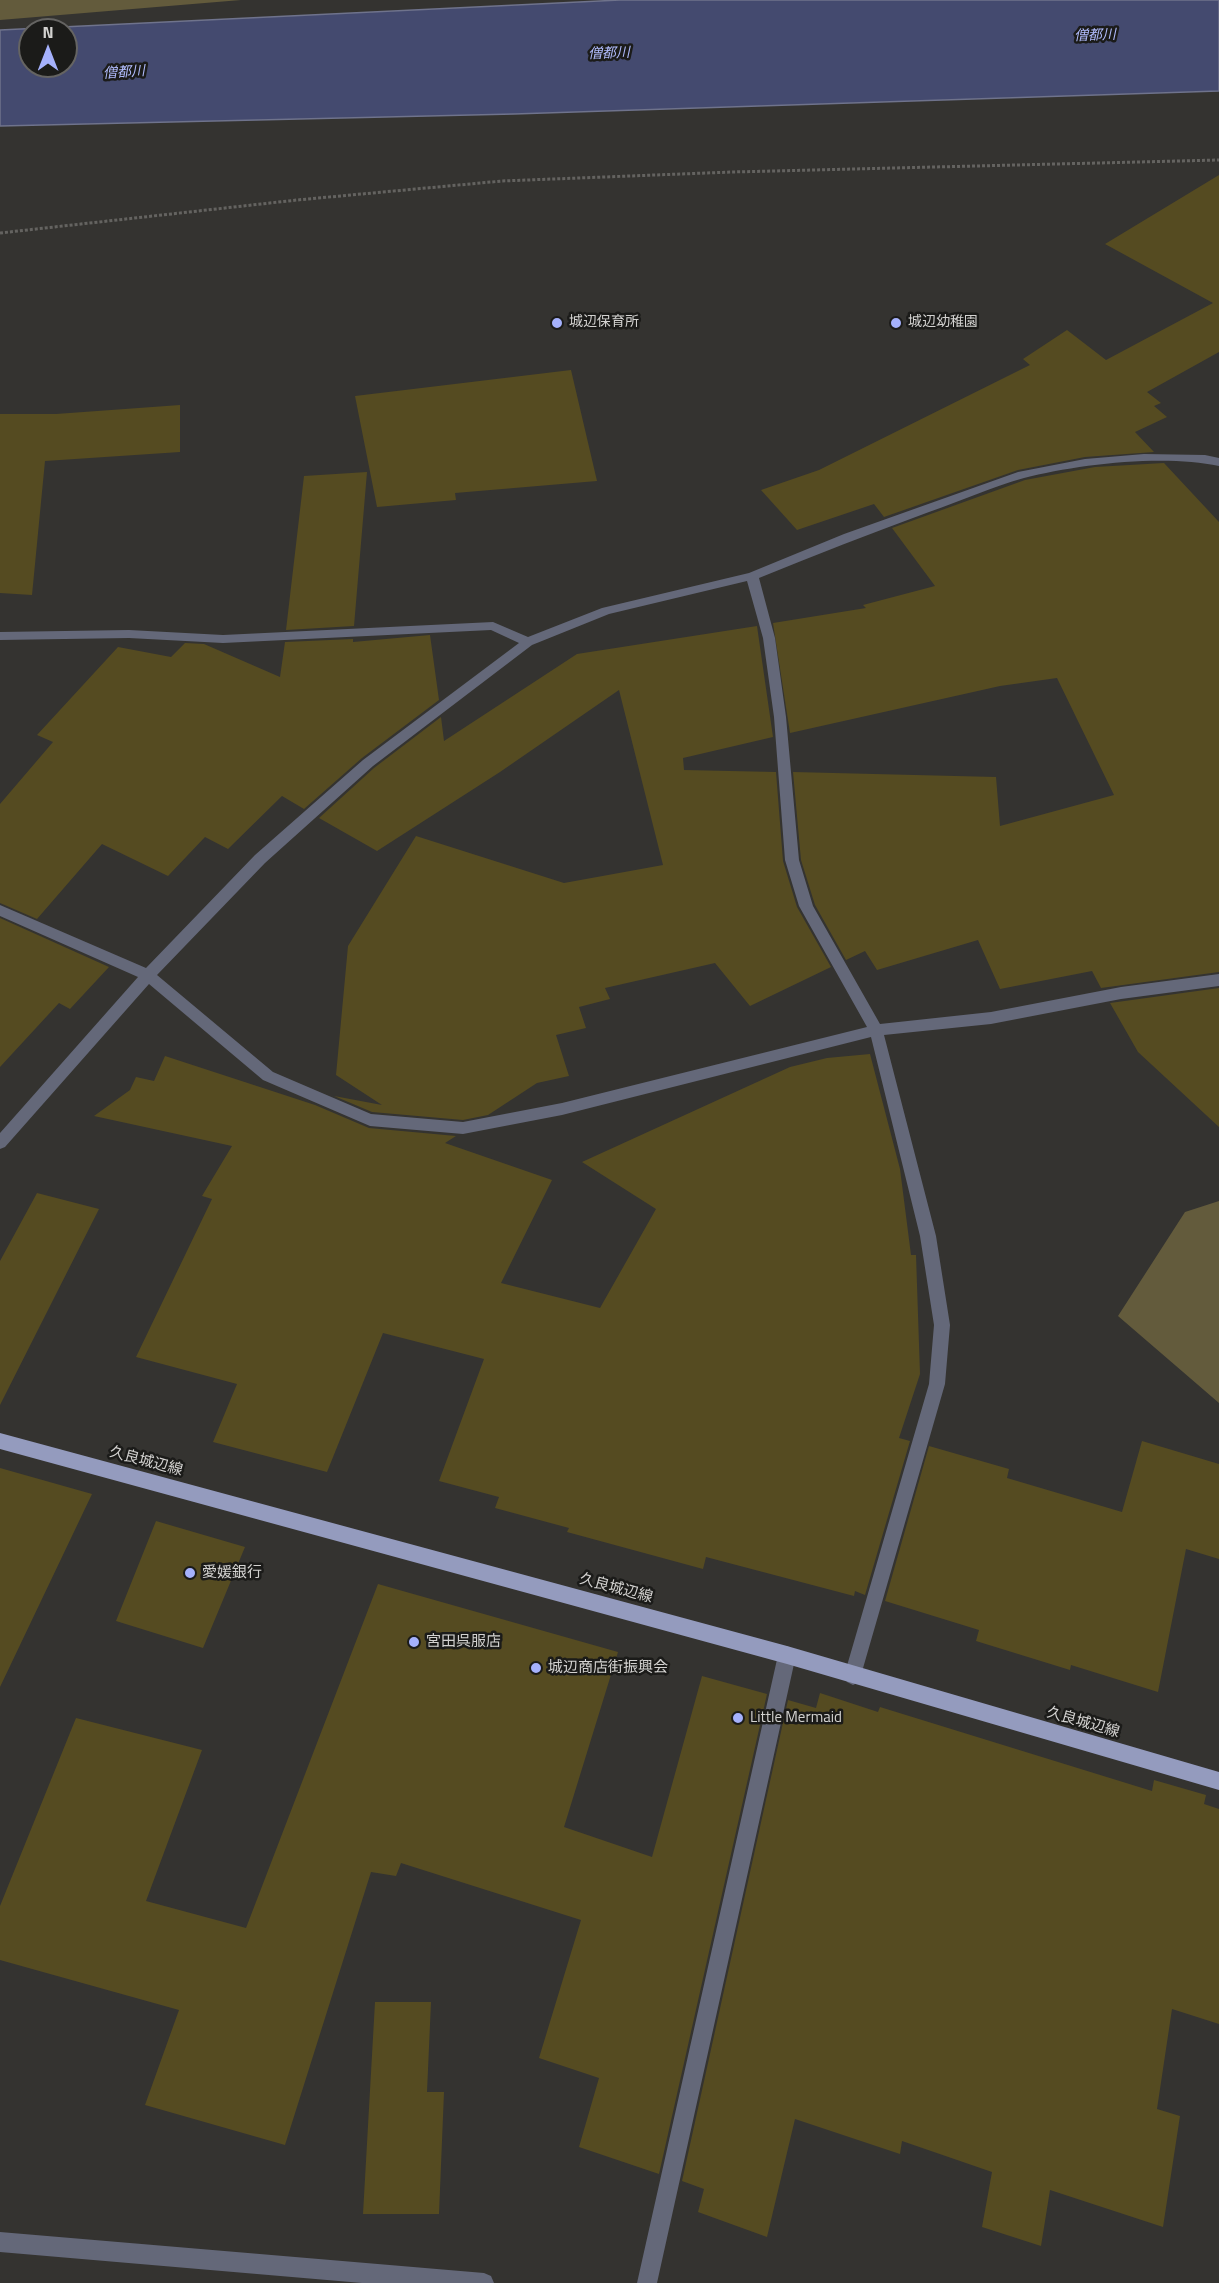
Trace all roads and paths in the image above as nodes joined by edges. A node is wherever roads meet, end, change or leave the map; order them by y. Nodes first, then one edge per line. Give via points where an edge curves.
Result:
1 (1219, 160) edge
2 (0, 233) edge
3 (1219, 462) edge
4 (752, 576) junction
5 (0, 636) edge
6 (528, 642) junction
7 (0, 910) edge
8 (148, 975) junction
9 (1219, 980) edge
10 (876, 1030) junction
11 (0, 1143) edge
12 (0, 1441) edge
13 (787, 1655) junction
14 (853, 1676) junction
15 (1219, 1781) edge
16 (0, 2242) edge
17 (484, 2283) edge
18 (647, 2283) edge

1 - 2 path via 502,181
3 - 4 street via 1144,458 1085,463 1022,475
4 - 6 street via 606,611
4 - 10 street via 769,638 792,860 806,906
5 - 6 street via 129,634 223,639 493,626
6 - 8 street via 368,763 260,859
7 - 8 street
8 - 10 street via 268,1076 370,1120 463,1128 562,1109
8 - 11 street
9 - 10 street via 1121,993 991,1018
10 - 14 street via 928,1236 942,1325 937,1384
12 - 13 main road, 久良城辺線
13 - 14 main road, 久良城辺線
13 - 18 street
14 - 15 main road, 久良城辺線
16 - 17 street

